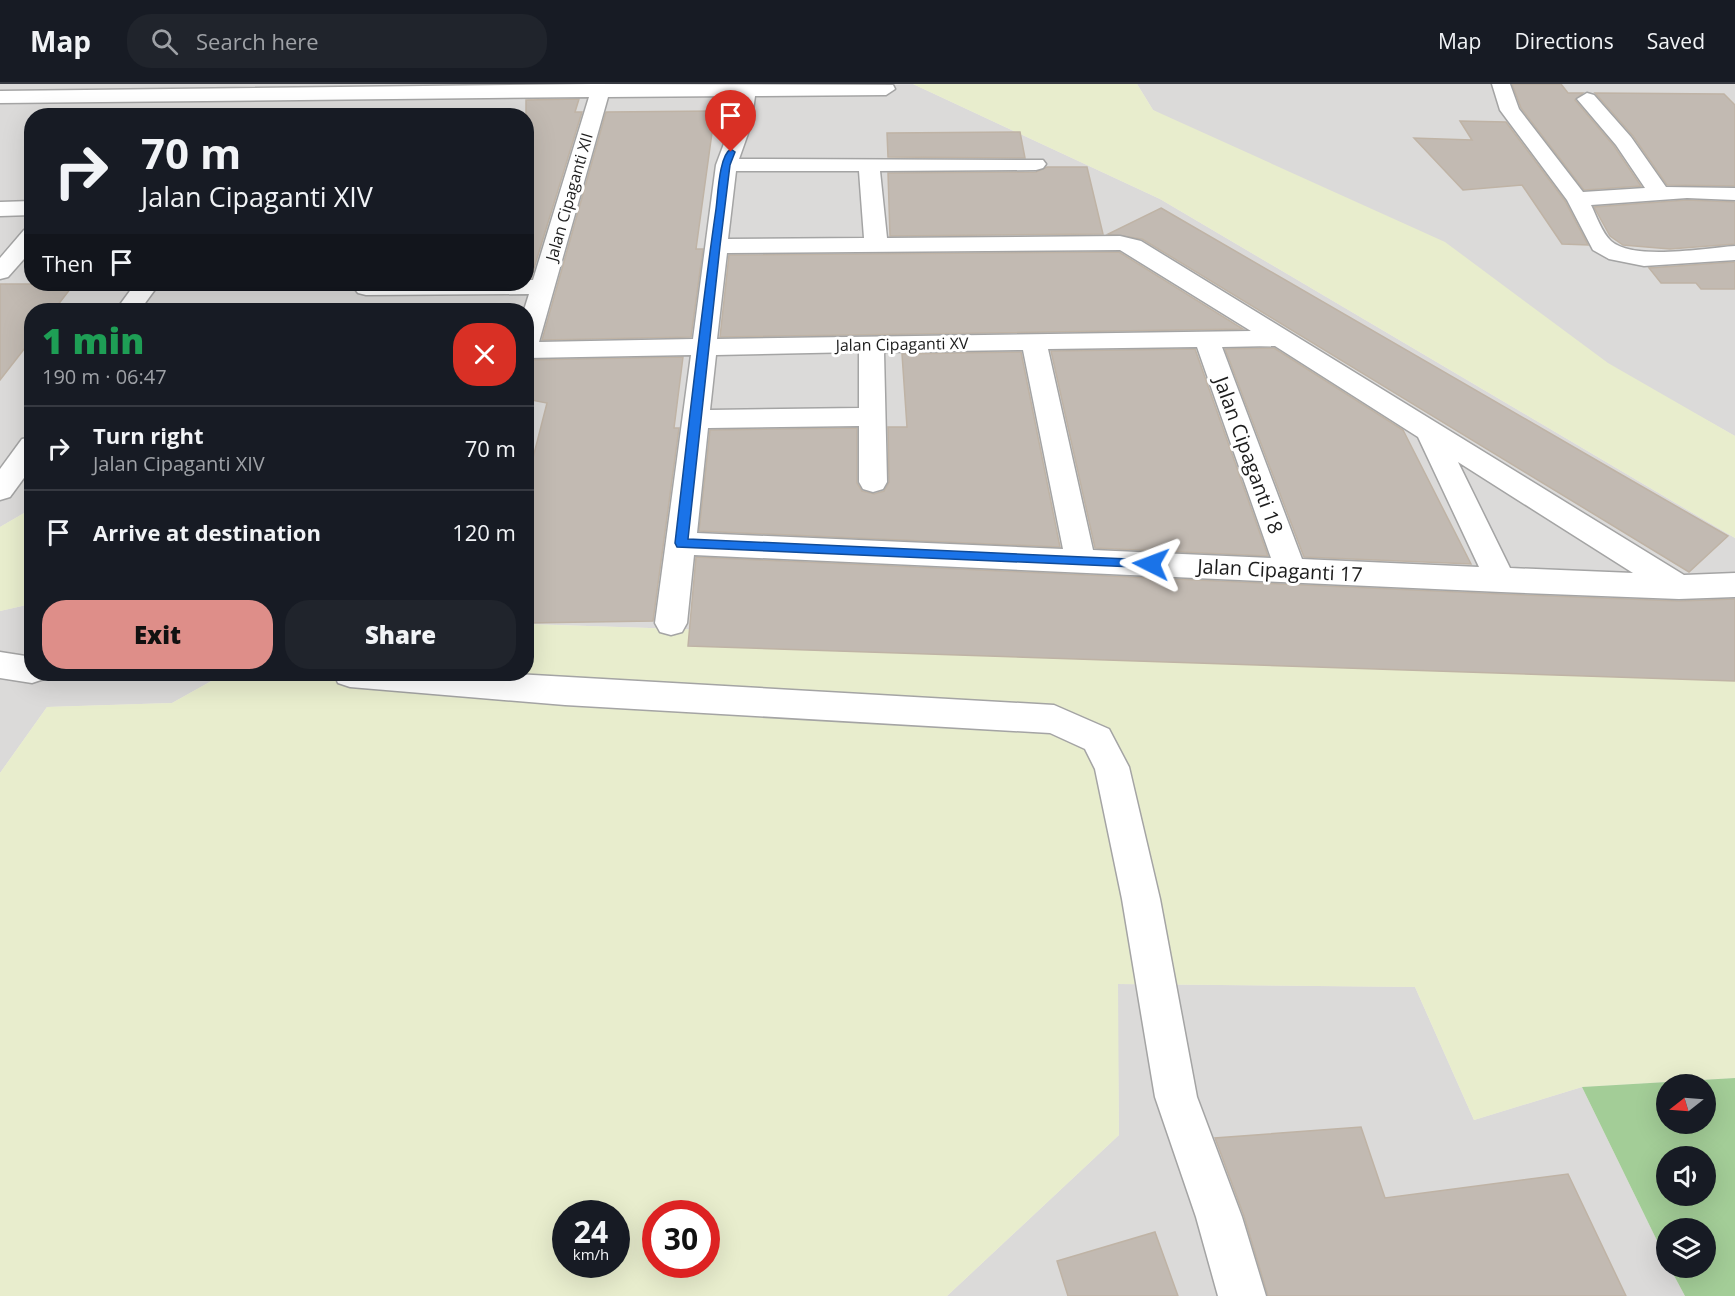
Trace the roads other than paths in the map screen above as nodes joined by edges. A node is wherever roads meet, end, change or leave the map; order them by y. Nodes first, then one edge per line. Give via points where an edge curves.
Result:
1 (1501, 84) edge
2 (747, 87) edge
3 (331, 88) edge
4 (460, 88) edge
5 (601, 88) edge
6 (197, 89) edge
7 (886, 89) dead end
8 (0, 97) edge
9 (1587, 99) dead end
10 (182, 108) edge
11 (451, 108) edge
12 (1036, 164) dead end
13 (726, 165) junction
14 (869, 165) junction
15 (1660, 194) junction
16 (1735, 194) edge
17 (1577, 199) junction
18 (24, 208) edge
19 (0, 209) edge
20 (24, 244) edge
21 (876, 244) junction
22 (715, 246) junction
23 (1735, 253) edge
24 (0, 272) edge
25 (534, 287) edge
26 (543, 287) junction
27 (534, 317) edge
28 (1277, 338) junction
29 (1208, 339) junction
30 (1034, 342) junction
31 (871, 345) junction
32 (704, 347) junction
33 (534, 350) edge
34 (872, 417) junction
35 (696, 419) junction
36 (1430, 433) junction
37 (24, 457) edge
38 (873, 482) dead end
39 (0, 490) edge
40 (681, 543) junction
41 (1082, 561) junction
42 (1291, 571) junction
43 (1501, 580) junction
44 (1735, 585) edge
45 (1678, 587) junction
46 (672, 623) dead end
47 (0, 665) edge
48 (24, 668) edge
49 (439, 681) edge
50 (1242, 1296) edge

1 - 17 street via 1510,110
2 - 5 street
2 - 7 street
2 - 13 street via 741,125
3 - 4 street
3 - 6 street
4 - 5 street
4 - 11 street
5 - 26 street, Jalan Cipaganti XII
6 - 8 street
6 - 10 street
9 - 15 street via 1624,141
12 - 14 street
13 - 14 street
13 - 22 street
14 - 21 street
15 - 16 street
15 - 17 street
17 - 23 street via 1601,245 1617,254 1644,259
18 - 19 street
20 - 24 street
21 - 22 street
21 - 28 street via 1134,246
22 - 32 street
25 - 26 street
26 - 27 street, Jalan Cipaganti XII
28 - 29 street, Jalan Cipaganti XV
28 - 36 street
29 - 30 street, Jalan Cipaganti XV
29 - 42 street, Jalan Cipaganti 18
30 - 31 street, Jalan Cipaganti XV
30 - 41 street
31 - 32 street, Jalan Cipaganti XV
31 - 34 street
32 - 33 street, Jalan Cipaganti XV
32 - 35 street
34 - 35 street
34 - 38 street
35 - 40 street
36 - 43 street
36 - 45 street
37 - 39 street
40 - 41 street, Jalan Cipaganti 17
40 - 46 street
41 - 42 street, Jalan Cipaganti 17
42 - 43 street, Jalan Cipaganti 17
43 - 45 street, Jalan Cipaganti 17
44 - 45 street, Jalan Cipaganti 17
47 - 48 street
49 - 50 street via 1054,719 1097,739 1112,767 1141,899 1176,1097 1219,1217

